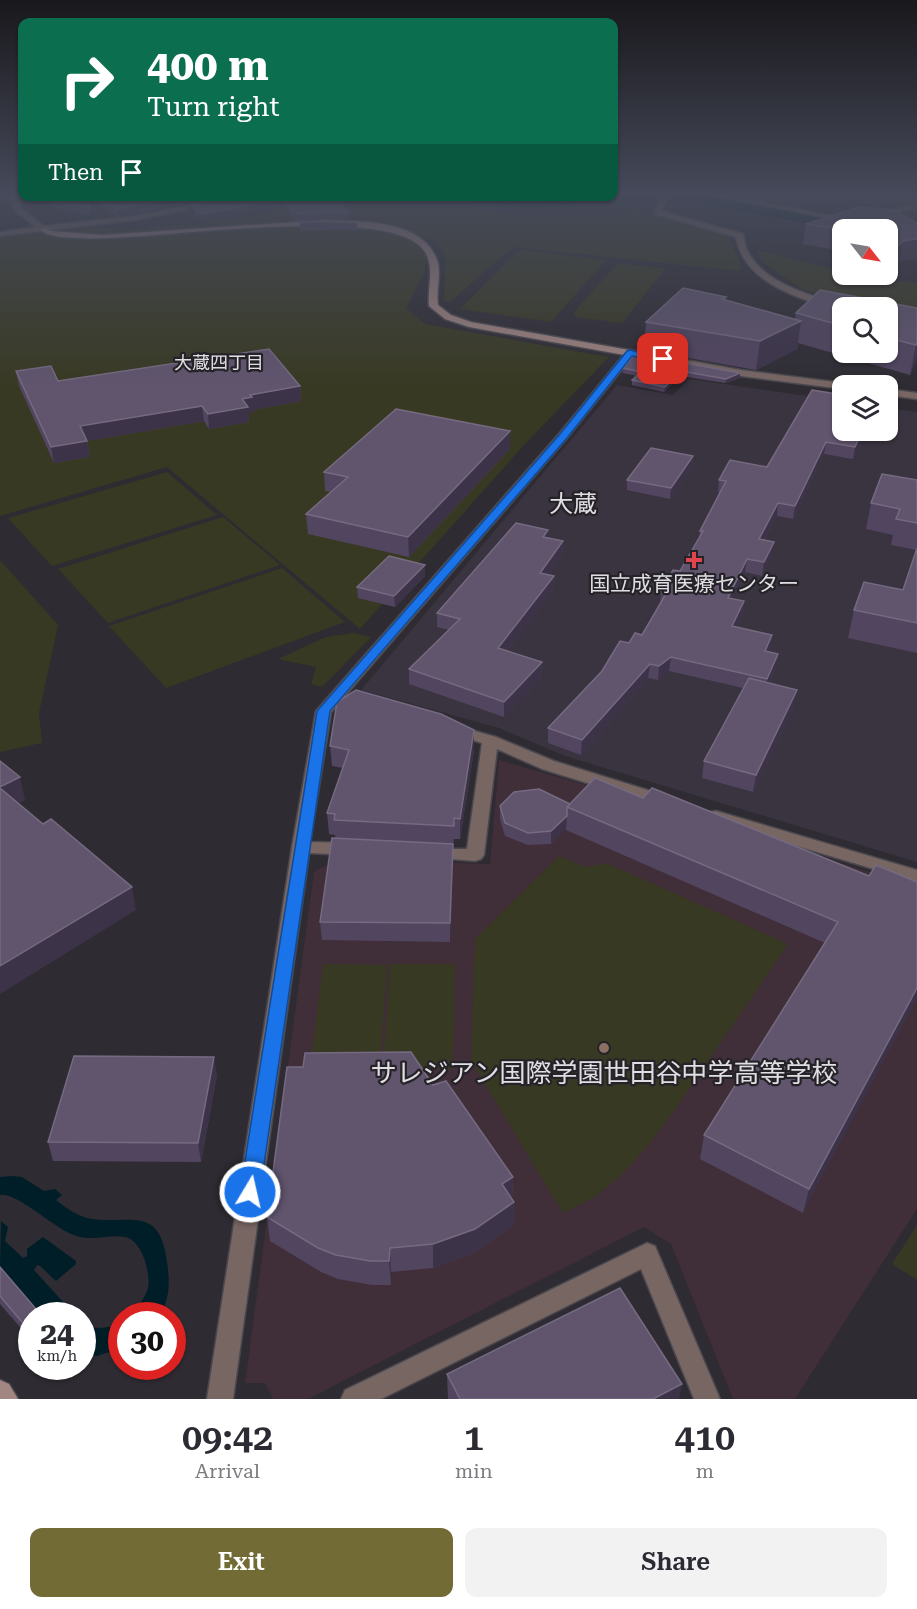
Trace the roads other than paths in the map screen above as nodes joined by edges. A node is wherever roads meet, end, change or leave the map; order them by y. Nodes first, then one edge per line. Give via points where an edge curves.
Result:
1 (432, 258) edge
2 (747, 258) edge
3 (832, 305) edge
4 (630, 353) junction
5 (832, 385) edge
6 (898, 393) edge
7 (917, 396) edge
8 (337, 697) junction
9 (359, 703) edge
10 (435, 724) edge
11 (489, 740) junction
12 (678, 805) edge
13 (700, 812) edge
14 (301, 847) junction
15 (371, 850) edge
16 (417, 853) edge
17 (917, 876) edge
18 (0, 1393) edge
19 (5, 1399) edge
20 (220, 1399) edge
21 (354, 1399) edge
22 (707, 1399) edge

1 - 4 street via 434,306 447,317
2 - 3 street via 791,290
4 - 5 street
4 - 8 street
6 - 7 street
8 - 9 street
8 - 14 street via 324,711
10 - 11 street
11 - 12 street via 548,765
11 - 16 street via 475,855
13 - 17 street
14 - 15 street
14 - 20 street
18 - 19 street
21 - 22 street via 647,1254

